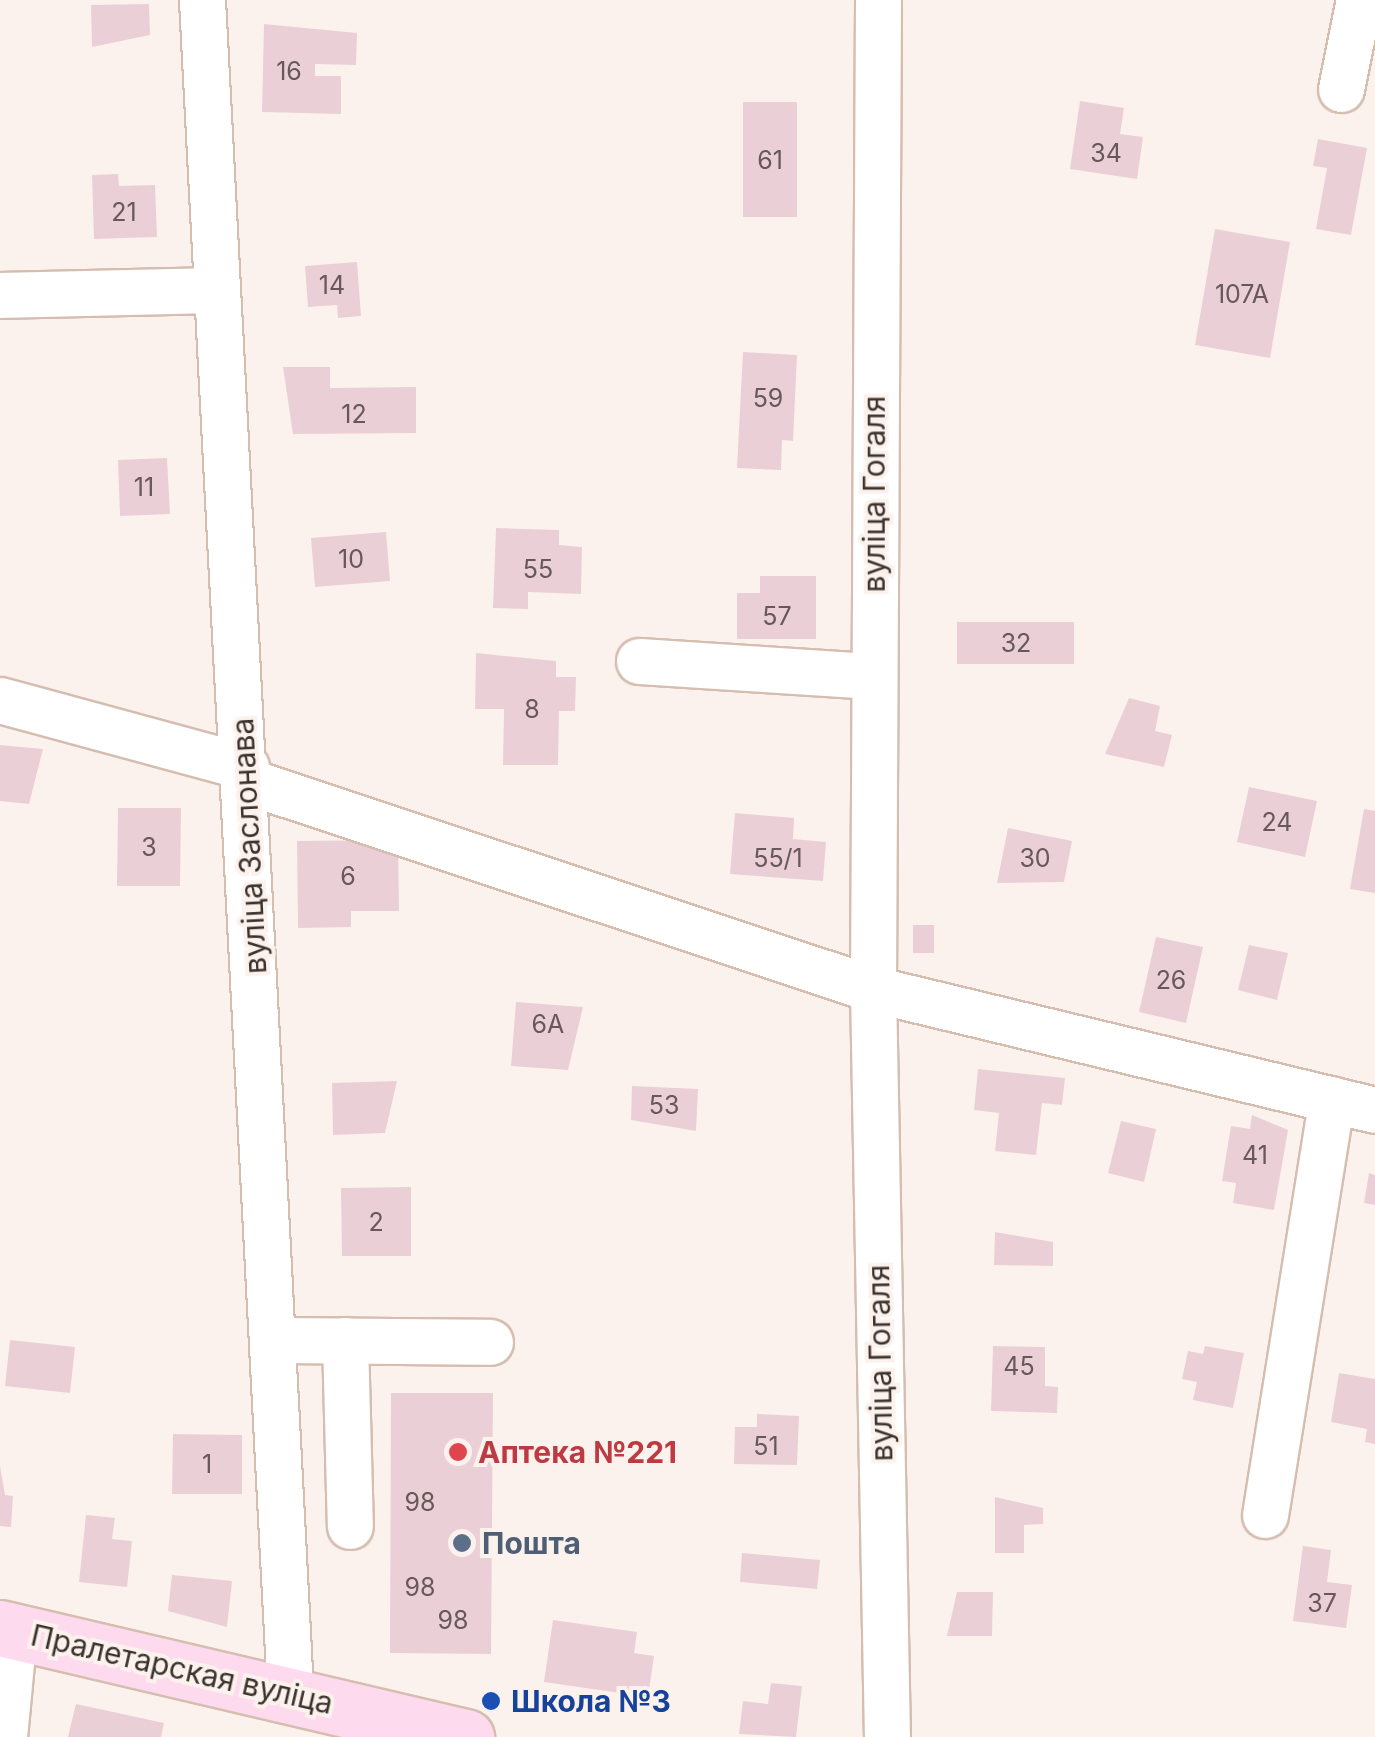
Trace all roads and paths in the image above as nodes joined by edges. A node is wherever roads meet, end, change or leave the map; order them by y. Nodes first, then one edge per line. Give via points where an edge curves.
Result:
1 (202, 0) edge
2 (878, 0) edge
3 (1359, 0) edge
4 (1341, 89) dead end
5 (215, 290) junction
6 (0, 294) edge
7 (639, 661) dead end
8 (874, 676) junction
9 (0, 700) edge
10 (247, 774) junction
11 (873, 989) junction
12 (1354, 1105) edge
13 (274, 1340) junction
14 (345, 1340) junction
15 (490, 1342) dead end
16 (1266, 1515) dead end
17 (350, 1526) dead end
18 (7, 1629) edge
19 (290, 1692) junction
20 (4, 1737) edge
21 (466, 1737) edge
22 (886, 1737) edge

1 - 5 street, вуліца Заслонава
2 - 8 street, вуліца Гогаля
3 - 4 street
5 - 6 street
5 - 10 street, вуліца Заслонава
7 - 8 street
8 - 11 street, вуліца Гогаля
9 - 10 street
10 - 11 street
10 - 13 street, вуліца Заслонава
11 - 12 street
11 - 22 street, вуліца Гогаля
12 - 16 street
13 - 14 street
13 - 19 street, вуліца Заслонава
14 - 15 street
14 - 17 street
18 - 19 main road, Пралетарская вуліца
18 - 20 street, Пралетарская вуліца
19 - 21 main road, Пралетарская вуліца

